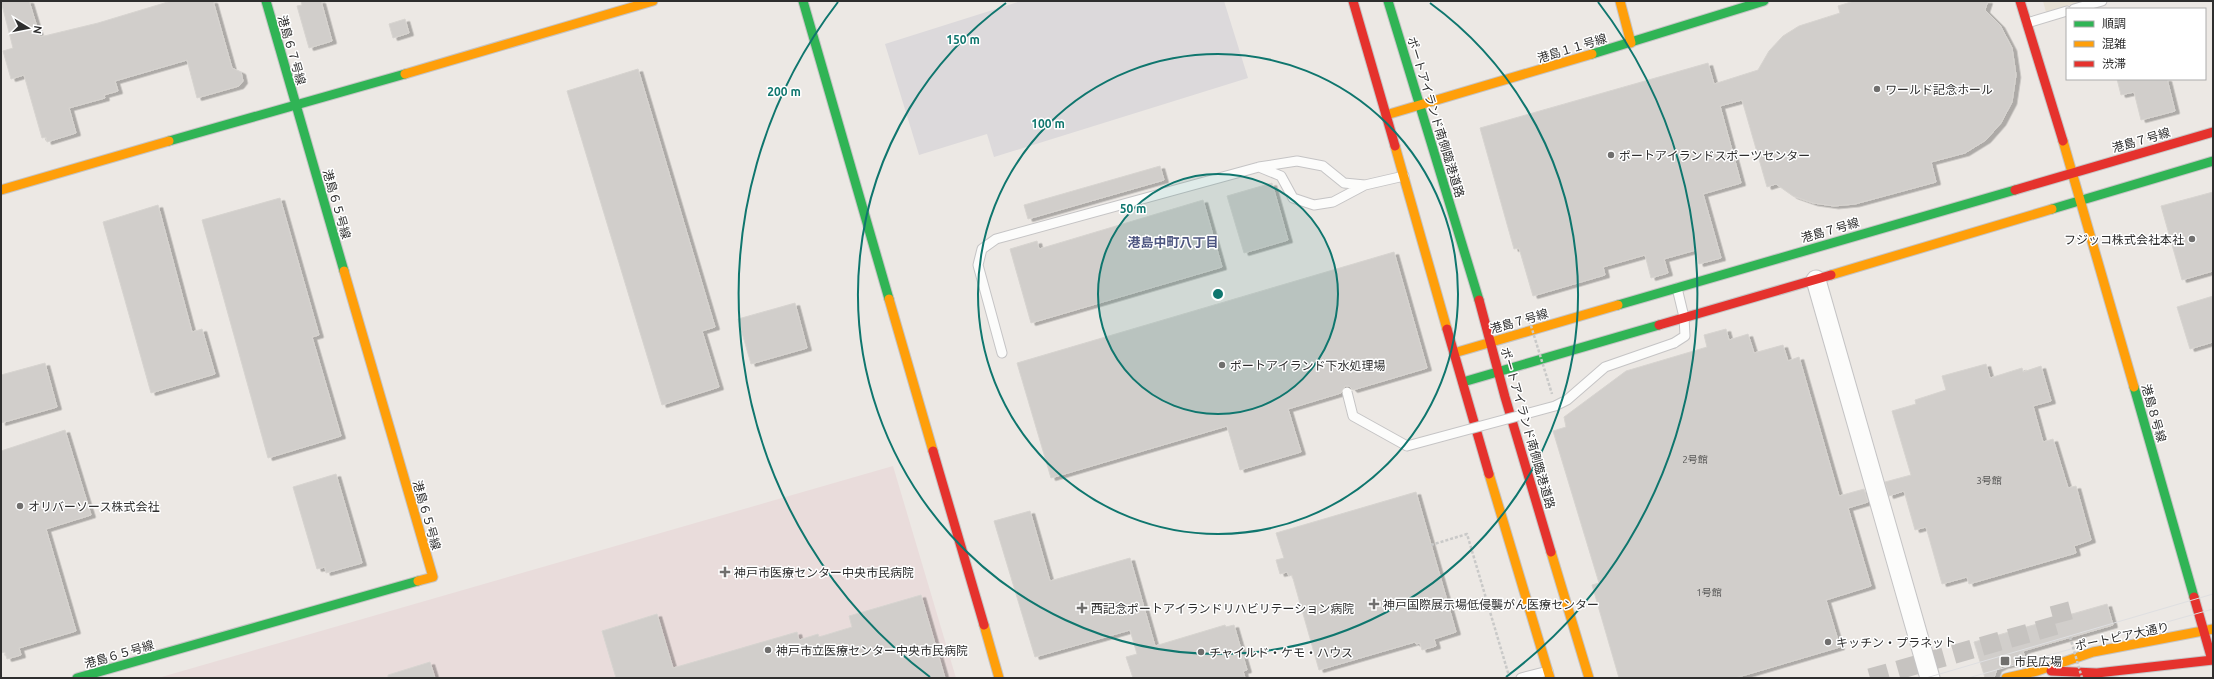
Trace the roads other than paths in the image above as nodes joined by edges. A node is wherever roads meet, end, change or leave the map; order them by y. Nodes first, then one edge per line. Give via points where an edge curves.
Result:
1 (266, 1) edge
2 (653, 1) edge
3 (802, 1) edge
4 (1353, 1) edge
5 (1388, 1) edge
6 (1620, 1) edge
7 (1764, 1) edge
8 (2020, 1) edge
9 (2102, 1) edge
10 (2078, 8) edge
11 (2066, 11) edge
12 (2027, 23) junction
13 (1631, 43) junction
14 (296, 105) junction
15 (1419, 105) junction
16 (1386, 115) junction
17 (2213, 132) edge
18 (2213, 161) edge
19 (1259, 166) junction
20 (2072, 172) junction
21 (1404, 176) junction
22 (1365, 185) junction
23 (1, 190) edge
24 (2081, 201) junction
25 (1816, 280) junction
26 (1677, 288) junction
27 (1684, 317) junction
28 (1491, 342) junction
29 (1002, 353) dead end
30 (1454, 353) junction
31 (1498, 371) junction
32 (1463, 382) junction
33 (1347, 392) dead end
34 (2209, 630) edge
35 (2213, 660) edge
36 (2037, 671) junction
37 (1549, 674) edge
38 (77, 678) edge
39 (999, 678) edge
40 (1522, 678) edge
41 (1589, 678) edge
42 (1930, 678) edge
43 (2006, 678) edge

1 - 14 street, 港島６７号線
2 - 14 street
3 - 39 street
4 - 16 street
5 - 15 street, ポートアイランド南側臨港道路
6 - 13 street
7 - 13 street, 港島１１号線
8 - 12 street, 港島８号線
9 - 10 lane
11 - 12 lane
12 - 20 street, 港島８号線
13 - 15 street, 港島１１号線
14 - 23 street
14 - 38 street, 港島６５号線 via 433,577
15 - 16 street, 港島１１号線
15 - 28 street, ポートアイランド南側臨港道路
16 - 21 street
17 - 20 street, 港島７号線
18 - 24 street
19 - 22 lane via 1297,161 1323,166 1344,183
19 - 22 lane via 1281,176 1294,198 1314,205 1333,202
19 - 29 lane via 996,239 982,249 978,265
20 - 24 street, 港島８号線
20 - 26 street, 港島７号線
21 - 22 lane
21 - 30 street
24 - 25 street
24 - 34 street, 港島８号線
25 - 27 street
25 - 42 street
26 - 27 lane
26 - 28 street, 港島７号線
27 - 31 street
27 - 33 lane, bridge via 1685,336 1674,343 1605,367 1567,400 1555,406 1408,446 1353,416
28 - 30 street, 港島７号線
28 - 31 street, ポートアイランド南側臨港道路
30 - 32 street
31 - 32 street
31 - 41 street, ポートアイランド南側臨港道路
32 - 37 street
34 - 35 street, 港島８号線
34 - 36 street, ポートピア大通り via 2092,652
35 - 36 street, ポートピア大通り via 2097,673
36 - 43 street, ポートピア大通り
37 - 40 lane

